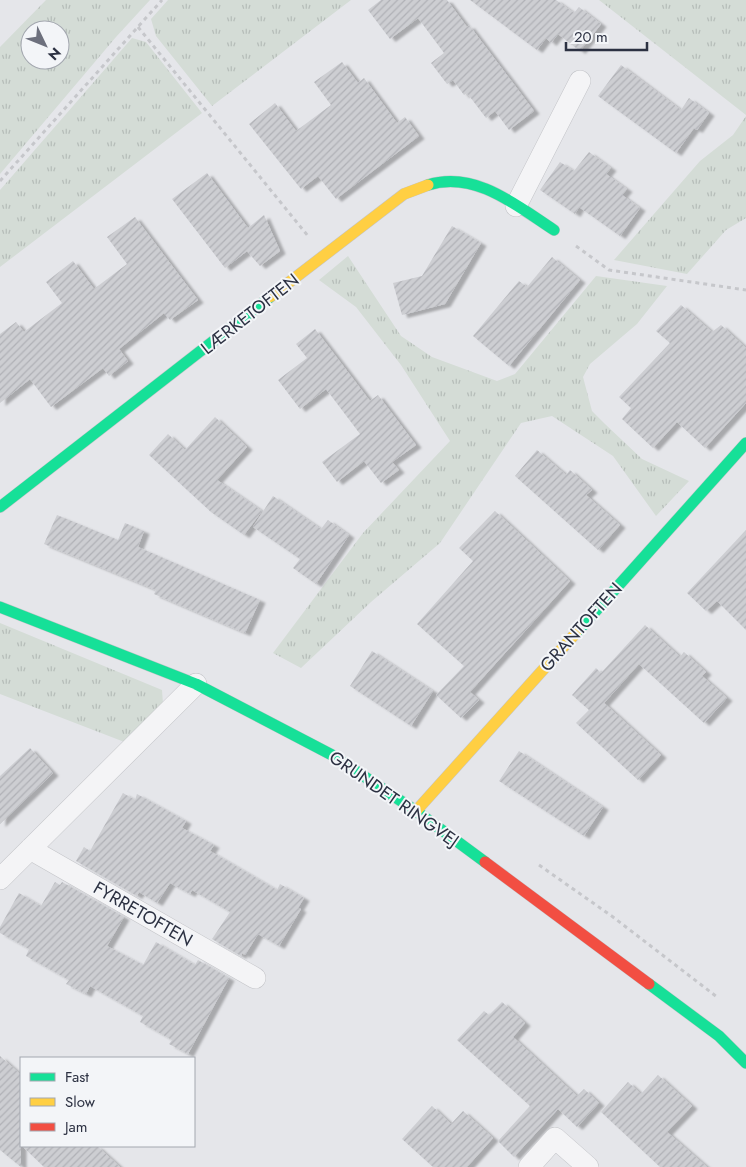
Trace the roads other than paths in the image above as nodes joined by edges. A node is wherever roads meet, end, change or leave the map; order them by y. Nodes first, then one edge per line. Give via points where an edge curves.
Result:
1 (580, 81) dead end
2 (516, 206) junction
3 (554, 230) road end
4 (746, 443) edge
5 (0, 507) edge
6 (0, 607) edge
7 (196, 684) junction
8 (416, 811) junction
9 (30, 849) junction
10 (2, 873) edge
11 (254, 978) dead end
12 (746, 1063) edge
13 (529, 1167) edge
14 (588, 1167) edge

1 - 2 street
2 - 3 street, LÆRKETOFTEN
2 - 5 street, LÆRKETOFTEN via 481,186 454,180 429,184 404,194
4 - 8 street, GRANTOFTEN
6 - 7 street, GRUNDET RINGVEJ
7 - 8 street, GRUNDET RINGVEJ via 332,755
7 - 9 street
8 - 12 street, GRUNDET RINGVEJ via 719,1036
9 - 10 street
9 - 11 street, FYRRETOFTEN
13 - 14 street via 555,1138

